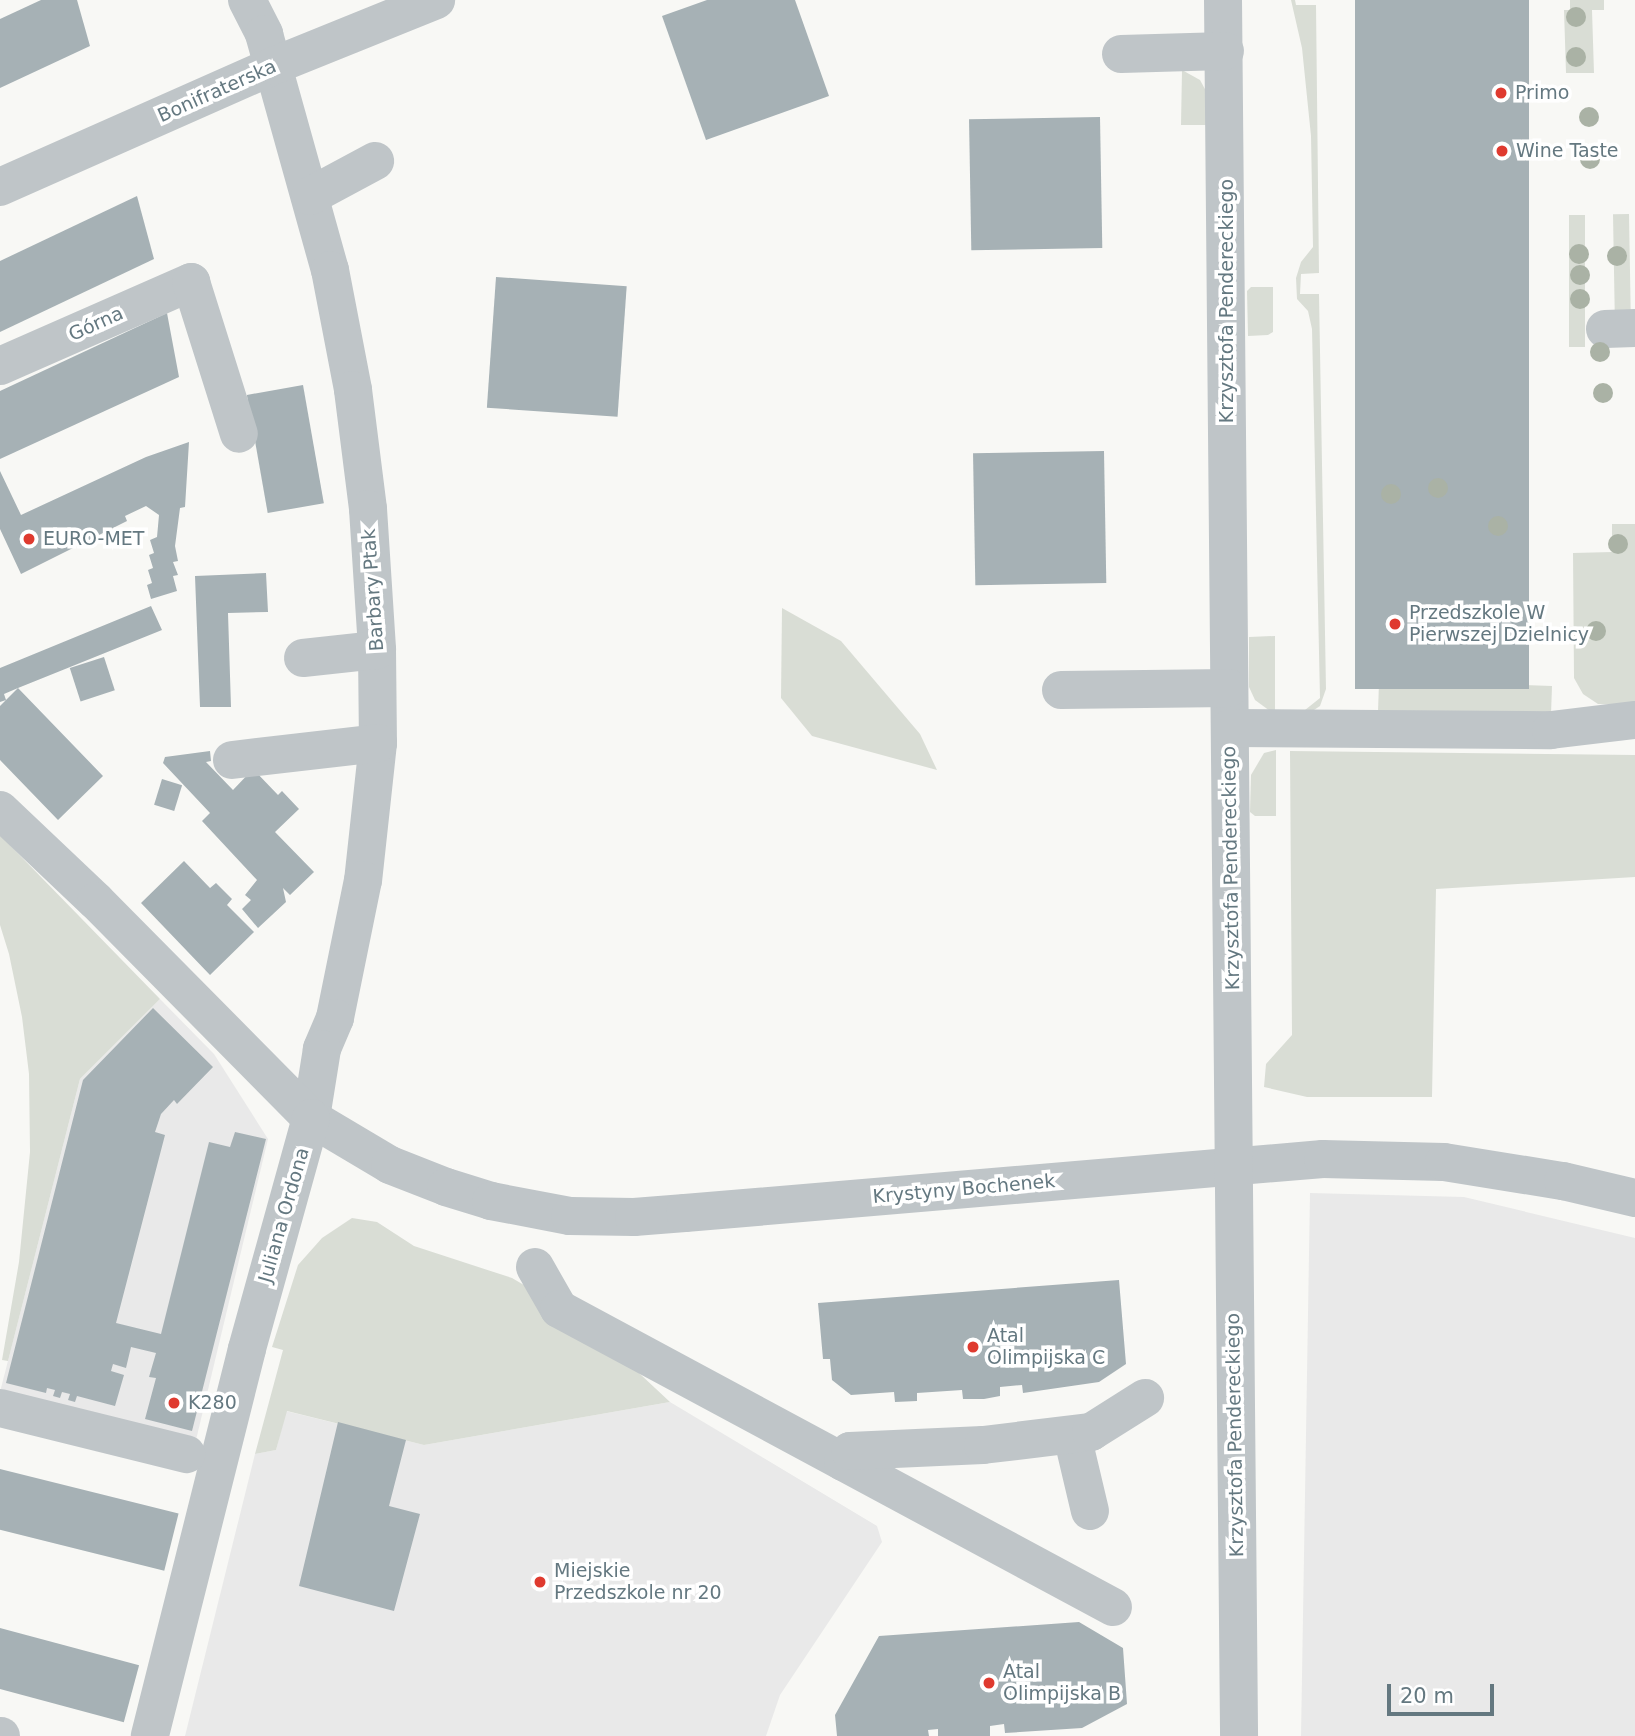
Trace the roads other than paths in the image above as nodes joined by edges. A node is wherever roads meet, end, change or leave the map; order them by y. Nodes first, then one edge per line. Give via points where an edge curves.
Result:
1 (247, 0) edge
2 (436, 0) edge
3 (1223, 0) edge
4 (1225, 51) junction
5 (1121, 54) dead end
6 (273, 66) junction
7 (375, 162) dead end
8 (0, 187) edge
9 (310, 196) junction
10 (0, 366) edge
11 (239, 434) dead end
12 (377, 650) junction
13 (303, 658) dead end
14 (1229, 688) junction
15 (1061, 690) dead end
16 (1635, 720) edge
17 (1230, 728) junction
18 (378, 743) junction
19 (232, 761) dead end
20 (0, 810) edge
21 (311, 1118) junction
22 (1233, 1165) junction
23 (1635, 1198) edge
24 (535, 1267) dead end
25 (1144, 1398) dead end
26 (0, 1408) edge
27 (1072, 1435) junction
28 (186, 1454) dead end
29 (843, 1462) junction
30 (1090, 1511) dead end
31 (1112, 1607) dead end
32 (150, 1736) edge
33 (1230, 1736) edge

1 - 6 street, Barbary Ptak
2 - 6 street, Bonifraterska
3 - 4 street, Krzysztofa Pendereckiego
4 - 5 street
4 - 14 street, Krzysztofa Pendereckiego
6 - 8 street, Bonifraterska
6 - 9 street, Barbary Ptak
7 - 9 street
9 - 12 street, Barbary Ptak via 330,270 353,390 368,509
10 - 11 street, Górna via 191,282
12 - 13 street
12 - 18 street, Barbary Ptak
14 - 15 street
14 - 17 street, Krzysztofa Pendereckiego
16 - 17 street via 1551,730
17 - 22 street, Krzysztofa Pendereckiego
18 - 19 street
18 - 21 street, Barbary Ptak via 352,942 335,1018 322,1049
20 - 21 street
21 - 22 street, Krystyny Bochenek via 390,1165 446,1187 570,1216 672,1214
21 - 32 street, Juliana Ordona via 247,1349
22 - 23 street, Krystyny Bochenek via 1323,1159 1444,1162
22 - 33 street, Krzysztofa Pendereckiego
24 - 29 street via 559,1309
25 - 27 street via 1091,1432
26 - 28 street
27 - 29 street via 984,1445 850,1451
27 - 30 street
29 - 31 street

